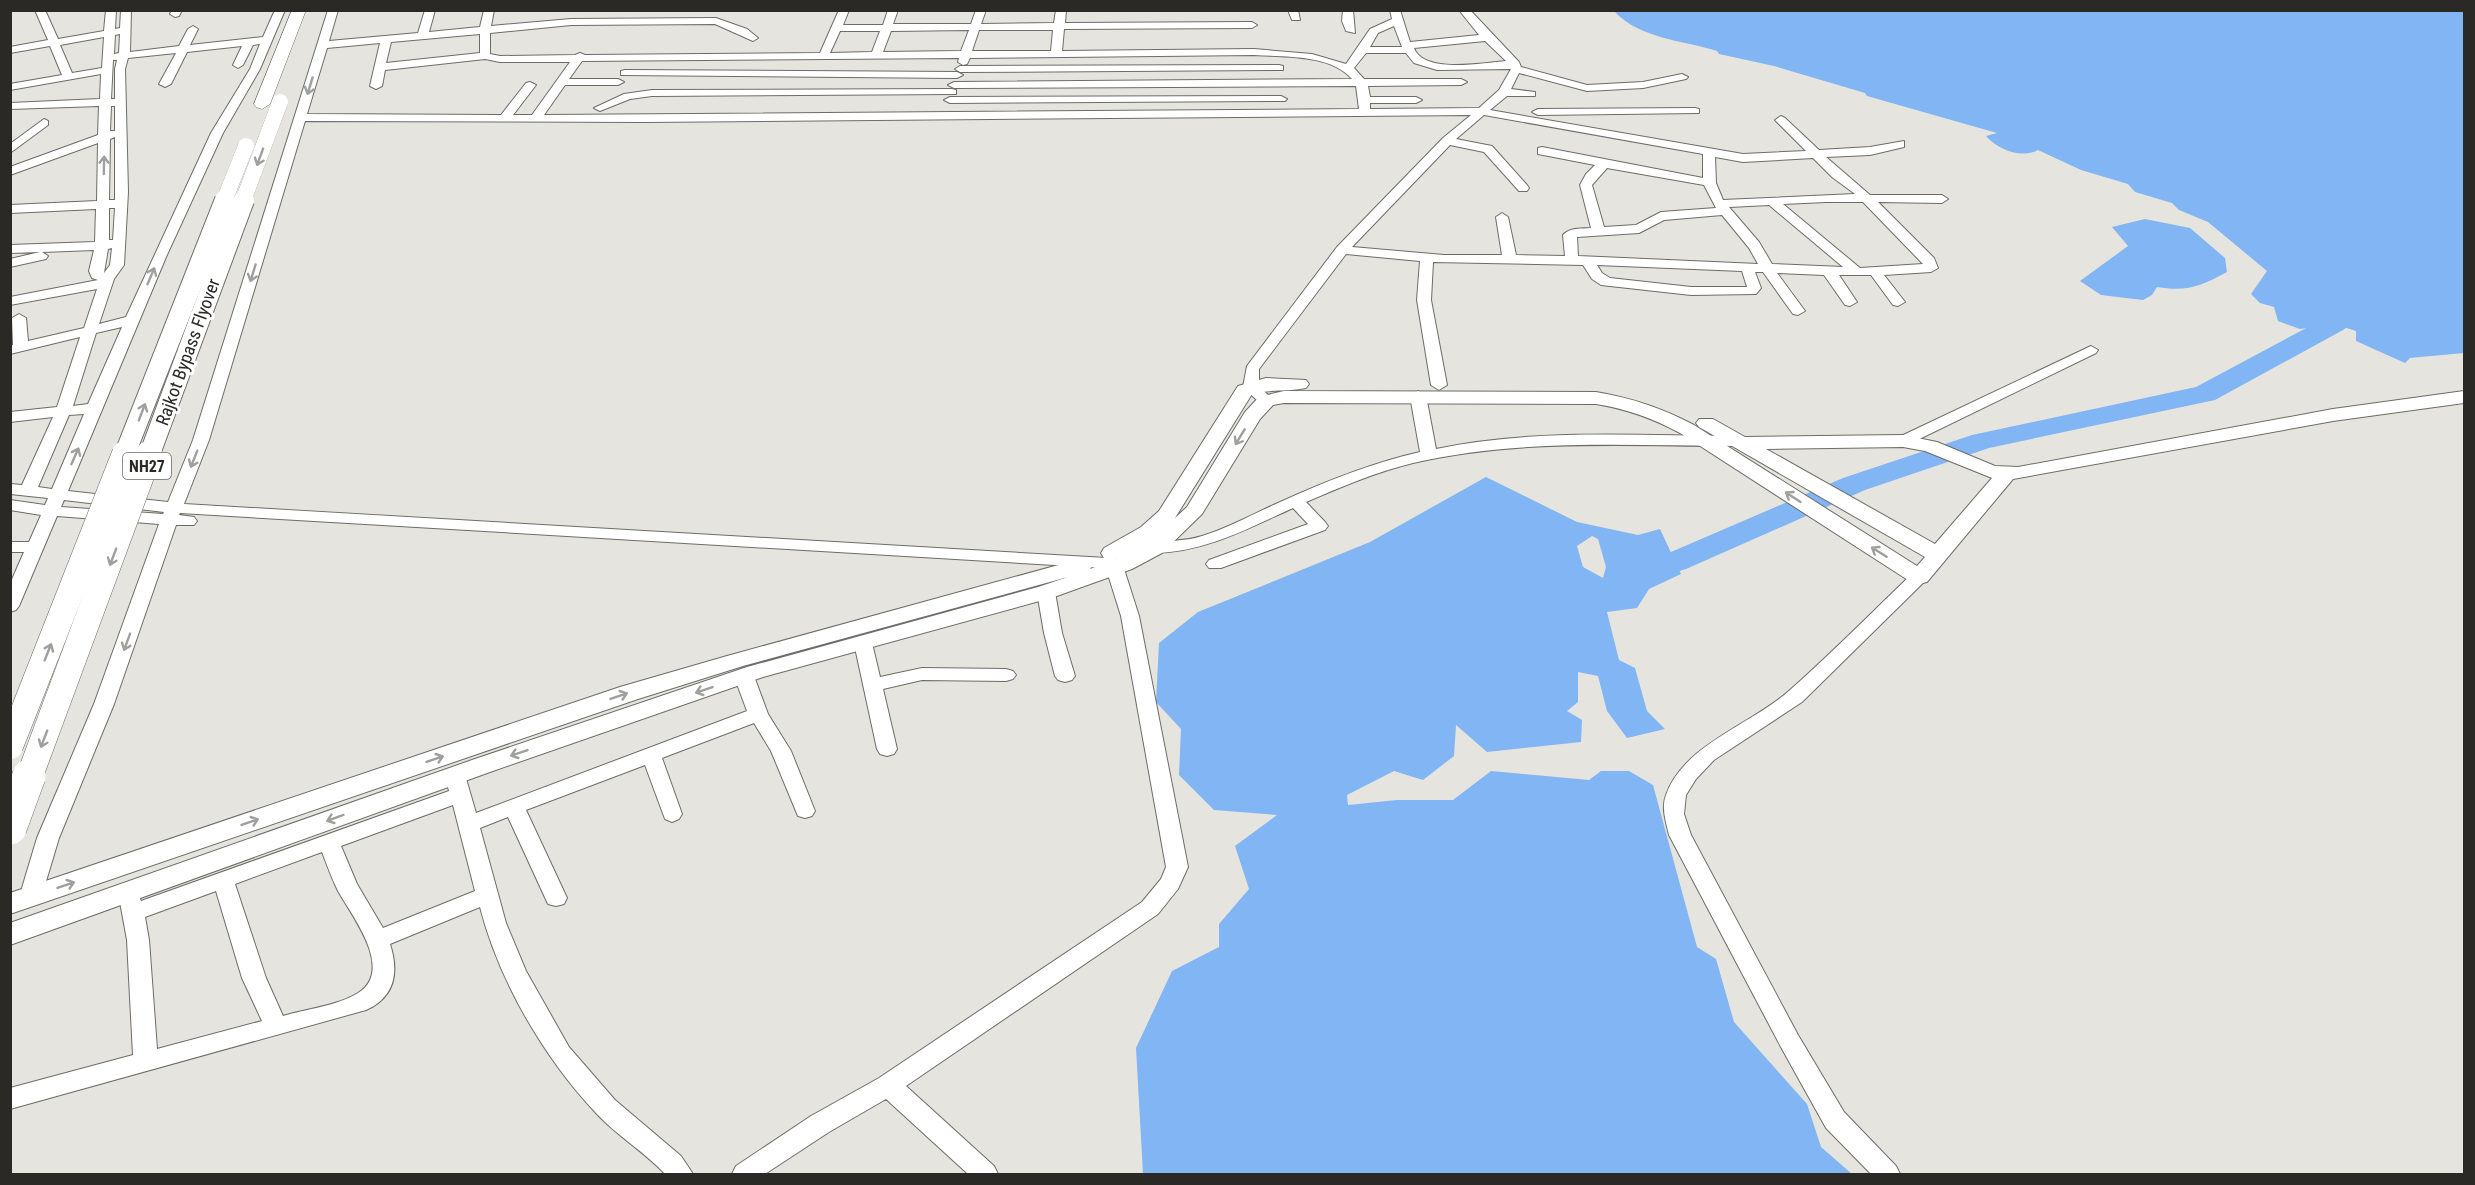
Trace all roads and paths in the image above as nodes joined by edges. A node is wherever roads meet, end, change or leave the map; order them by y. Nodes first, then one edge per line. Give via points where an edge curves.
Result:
1 (40, 10) edge
2 (111, 10) edge
3 (126, 10) edge
4 (280, 10) edge
5 (299, 10) edge
6 (314, 10) edge
7 (333, 10) edge
8 (430, 10) edge
9 (489, 10) edge
10 (844, 10) edge
11 (893, 10) edge
12 (981, 10) edge
13 (1060, 10) edge
14 (1128, 10) edge
15 (1164, 10) edge
16 (1207, 10) edge
17 (1251, 10) edge
18 (1348, 10) edge
19 (1464, 10) edge
20 (1396, 15) edge
21 (977, 26) junction
22 (1059, 26) junction
23 (887, 27) junction
24 (194, 28) dead end
25 (836, 28) junction
26 (125, 30) junction
27 (485, 30) junction
28 (1351, 31) dead end
29 (110, 32) junction
30 (423, 35) junction
31 (1084, 35) junction
32 (929, 36) junction
33 (386, 38) junction
34 (753, 38) dead end
35 (1253, 38) junction
36 (1488, 38) junction
37 (1124, 39) junction
38 (1163, 39) junction
39 (1210, 39) junction
40 (267, 40) junction
41 (55, 42) junction
42 (249, 42) junction
43 (322, 45) junction
44 (1409, 48) junction
45 (183, 49) junction
46 (10, 50) edge
47 (1363, 50) junction
48 (1197, 52) junction
49 (1056, 53) junction
50 (1096, 53) junction
51 (878, 54) junction
52 (967, 54) junction
53 (124, 55) junction
54 (824, 55) junction
55 (485, 56) junction
56 (580, 56) junction
57 (639, 56) junction
58 (792, 56) junction
59 (108, 57) junction
60 (238, 65) dead end
61 (1516, 67) junction
62 (381, 68) junction
63 (1196, 68) junction
64 (1279, 68) dead end
65 (1098, 69) junction
66 (1347, 69) junction
67 (107, 70) junction
68 (660, 73) junction
69 (783, 74) junction
70 (823, 74) junction
71 (872, 74) junction
72 (1682, 77) dead end
73 (69, 78) junction
74 (622, 78) junction
75 (562, 82) junction
76 (1461, 82) dead end
77 (1197, 83) junction
78 (1281, 83) junction
79 (165, 84) dead end
80 (954, 84) junction
81 (1096, 84) junction
82 (1362, 84) junction
83 (376, 86) dead end
84 (530, 86) dead end
85 (10, 87) edge
86 (884, 92) junction
87 (1504, 92) junction
88 (777, 93) junction
89 (813, 93) junction
90 (865, 93) junction
91 (643, 94) junction
92 (1531, 94) dead end
93 (1195, 98) junction
94 (1093, 99) junction
95 (1281, 99) junction
96 (1363, 100) junction
97 (119, 102) junction
98 (271, 103) junction
99 (105, 104) junction
100 (10, 106) edge
101 (1479, 111) junction
102 (1695, 111) dead end
103 (1448, 112) junction
104 (596, 113) junction
105 (1282, 114) junction
106 (1365, 114) junction
107 (1193, 115) junction
108 (1092, 116) junction
109 (1513, 116) junction
110 (300, 117) junction
111 (943, 117) junction
112 (504, 118) junction
113 (763, 118) junction
114 (875, 118) junction
115 (535, 119) junction
116 (1781, 120) dead end
117 (44, 123) dead end
118 (120, 132) junction
119 (104, 138) junction
120 (1448, 141) junction
121 (1900, 144) dead end
122 (10, 150) edge
123 (1542, 151) dead end
124 (1709, 154) junction
125 (1816, 154) junction
126 (51, 156) junction
127 (10, 158) edge
128 (1606, 162) junction
129 (10, 171) edge
130 (1708, 182) junction
131 (1523, 188) dead end
132 (1864, 198) junction
133 (1942, 199) dead end
134 (1774, 202) junction
135 (120, 203) junction
136 (103, 205) junction
137 (1721, 207) junction
138 (10, 209) edge
139 (1502, 217) dead end
140 (1598, 231) junction
141 (119, 243) junction
142 (102, 245) junction
143 (84, 247) junction
144 (10, 249) edge
145 (1342, 250) junction
146 (1427, 257) junction
147 (1510, 259) junction
148 (1572, 260) junction
149 (1588, 261) junction
150 (10, 263) edge
151 (1746, 267) junction
152 (1767, 268) junction
153 (1828, 270) junction
154 (1857, 272) junction
155 (1875, 272) junction
156 (107, 281) junction
157 (10, 301) edge
158 (1850, 302) dead end
159 (1898, 302) dead end
160 (1797, 311) dead end
161 (19, 318) dead end
162 (133, 320) junction
163 (90, 331) junction
164 (16, 349) edge
165 (2091, 350) dead end
166 (1439, 385) junction
167 (1258, 394) junction
168 (1418, 396) junction
169 (2464, 397) edge
170 (96, 408) junction
171 (63, 412) junction
172 (10, 417) edge
173 (1903, 441) junction
174 (1708, 442) junction
175 (1739, 442) junction
176 (1429, 455) junction
177 (2006, 474) junction
178 (10, 489) edge
179 (28, 491) junction
180 (58, 494) junction
181 (1295, 501) junction
182 (10, 505) edge
183 (51, 511) junction
184 (171, 514) junction
185 (10, 547) edge
186 (36, 547) junction
187 (1154, 548) junction
188 (1936, 554) junction
189 (1215, 564) dead end
190 (1109, 566) junction
191 (1068, 569) junction
192 (1918, 577) junction
193 (1046, 592) junction
194 (11, 602) edge
195 (863, 643) junction
196 (1006, 675) dead end
197 (744, 676) junction
198 (1065, 676) dead end
199 (872, 685) junction
200 (758, 714) junction
201 (10, 746) edge
202 (887, 749) dead end
203 (652, 756) junction
204 (458, 784) junction
205 (514, 807) junction
206 (805, 811) dead end
207 (672, 814) dead end
208 (469, 824) junction
209 (10, 828) edge
210 (329, 843) junction
211 (224, 880) junction
212 (488, 896) junction
213 (556, 898) dead end
214 (20, 901) edge
215 (131, 902) junction
216 (10, 934) edge
217 (379, 939) junction
218 (276, 1027) junction
219 (146, 1062) junction
220 (888, 1084) junction
221 (10, 1099) edge
222 (680, 1174) edge
223 (745, 1174) edge
224 (985, 1174) edge
225 (1887, 1174) edge

1 - 41 street
2 - 29 street
3 - 26 street
4 - 40 street
5 - 98 highway, Rajkot Bypass Flyover / NH27
6 - 98 highway, Rajkot Bypass Flyover / NH27
7 - 43 street
8 - 30 street
9 - 27 street
10 - 25 street
11 - 23 street
12 - 21 street
13 - 22 street
14 - 37 street
15 - 38 street
16 - 39 street
17 - 35 street
18 - 28 street
19 - 36 street
20 - 44 street
20 - 47 street via 1374,31
21 - 22 street
21 - 32 street
21 - 52 street
22 - 31 street
22 - 49 street
23 - 25 street
23 - 32 street
23 - 51 street
24 - 45 street
25 - 54 street
26 - 29 street
26 - 53 street
27 - 30 street
27 - 34 street via 571,22 697,20 729,24
27 - 55 street
29 - 41 street
29 - 59 street
30 - 33 street
31 - 37 street
31 - 49 street
31 - 50 street
32 - 51 street
32 - 52 street
33 - 43 street
33 - 62 street
35 - 39 street
35 - 39 street
35 - 66 street
36 - 44 street
36 - 61 street
37 - 38 street
37 - 38 street
37 - 50 street
38 - 39 street
38 - 48 street
39 - 48 street
40 - 42 street
162 -> 40 street via 217,133 255,69
41 - 46 street
41 - 73 street
42 - 45 street
42 - 60 street
43 -> 110 street
44 - 47 street
44 - 61 street via 1419,62 1437,67
45 - 53 street
45 - 79 street
47 - 66 street
48 - 63 street
49 - 52 street
50 - 65 street
51 - 54 street
52 - 80 street
53 - 59 street
53 - 97 street
54 - 58 street
55 - 56 street via 539,62
55 - 62 street
56 - 57 street
56 - 75 street
57 - 58 street
57 - 74 street
58 - 69 street
59 - 67 street
61 - 72 street via 1571,85 1597,88
61 - 87 street
62 - 83 street
63 - 64 street
63 - 65 street
63 - 77 street
65 - 80 street
65 - 81 street
66 - 82 street
67 - 73 street
67 - 99 street
68 - 69 street
68 - 74 street
68 - 91 street
69 - 70 street
70 - 71 street
70 - 89 street
71 - 80 street
71 - 90 street
73 - 85 street
74 - 75 street
74 - 104 street
75 - 115 street
76 - 82 street
77 - 78 street
77 - 81 street
77 - 93 street
78 - 82 street
78 - 95 street
80 - 81 street
80 - 86 street
80 - 94 street
80 - 111 street
81 - 94 street
82 - 96 street
84 - 112 street
86 - 90 street
86 - 114 street
87 - 92 street
87 - 101 street
88 - 89 street
88 - 91 street
88 - 113 street
89 - 90 street
91 - 104 street via 622,98
93 - 94 street
93 - 95 street
93 - 107 street
94 - 108 street
95 - 105 street
96 - 103 street via 1429,101 1443,104
96 - 106 street
97 - 99 street
97 - 118 street
201 -> 98 highway, Rajkot Bypass Flyover / NH27, bridge
98 -> 209 highway, Rajkot Bypass Flyover / NH27, bridge via 137,492
99 - 100 street
99 - 119 street
101 - 103 street
101 - 109 street
101 - 120 street
102 - 109 street via 1530,112
103 - 106 street
104 - 113 street
104 - 115 street
105 - 106 street
105 - 107 street
107 - 108 street
108 - 111 street
109 - 124 street via 1574,132
110 - 112 street
110 -> 184 street via 201,440
111 - 114 street
112 - 115 street
113 - 114 street
116 - 125 street
117 - 122 street
118 - 119 street
118 - 135 street
119 - 126 street
136 -> 119 street
120 - 131 street via 1488,149
120 - 145 street
121 - 125 street via 1870,151
123 - 128 street
124 - 125 street via 1759,159
124 - 130 street
125 - 132 street
126 - 127 street
126 - 129 street
128 - 130 street
128 - 140 street via 1586,185
130 - 137 street
132 - 133 street
132 - 134 street
132 - 155 street via 1931,265 1924,270
134 - 137 street
134 - 154 street
135 - 136 street
135 - 141 street
136 - 138 street
136 - 142 street
137 - 140 street via 1661,216 1639,229
137 - 152 street via 1755,246
139 - 147 street
140 - 148 street via 1570,235
141 - 142 street
141 - 156 street via 117,265
142 - 143 street
142 - 156 street via 96,273
143 - 144 street
143 - 150 street
145 - 146 street
145 - 167 street via 1252,369 1250,378
146 - 147 street
146 - 166 street via 1424,300
147 - 148 street
148 - 149 street
149 - 151 street
149 - 151 street via 1606,282 1733,292 1754,288
151 - 152 street
152 - 153 street
152 - 160 street
153 - 154 street
153 - 158 street
154 - 155 street
155 - 159 street
156 - 157 street
156 - 163 street
161 - 164 street
162 - 163 street
162 - 170 street
163 - 164 street
163 - 171 street
165 - 173 street
166 - 167 main road via 1266,384
166 - 175 main road via 1620,390 1684,411
167 - 168 main road via 1284,398
167 -> 187 main road via 1252,416 1195,510
167 - 190 main road via 1239,397 1167,515
168 - 174 main road via 1596,398 1657,413
168 - 176 street
169 - 177 main road via 2333,414
170 - 171 street
180 -> 170 street
171 - 172 street
171 - 179 street
173 - 175 main road
173 - 177 main road via 1930,446 1982,469
174 - 175 street
174 - 176 street via 1542,440
192 -> 174 main road
175 - 188 main road
176 - 181 street via 1349,478
177 - 188 main road
178 - 179 street
179 - 180 street
180 - 183 street
180 - 184 street
181 - 187 street via 1218,536 1179,547
181 - 189 street via 1319,526
182 - 183 street
183 - 184 street
183 - 186 street
184 - 190 street
184 - 191 street
184 -> 214 street via 105,704
185 - 186 street
186 - 194 street
187 - 190 main road
188 - 192 main road
190 - 191 main road
190 - 193 main road
190 - 220 street via 1130,616 1177,867 1150,908
214 -> 191 main road via 628,693
192 - 225 street via 1795,697 1707,755 1676,795 1674,814 1685,845 1835,1120
193 - 195 main road
193 - 198 street
195 - 197 main road
195 - 199 street
196 - 199 street via 922,674
197 - 200 street
197 -> 204 main road
199 - 202 street
200 - 203 street
200 - 206 street via 781,751
203 - 205 street
203 - 207 street
204 - 208 street
204 - 210 street
204 -> 215 main road
205 - 208 street
205 - 213 street
208 - 212 street
210 - 211 street
210 - 217 street via 348,888
211 - 215 street
211 - 218 street via 254,978
212 - 217 street
212 - 222 street via 515,973 560,1054 606,1107
215 - 216 main road
215 - 219 street
217 - 218 street via 385,965 378,990 369,998
218 - 219 street
219 - 221 street
220 - 223 street
220 - 224 street

